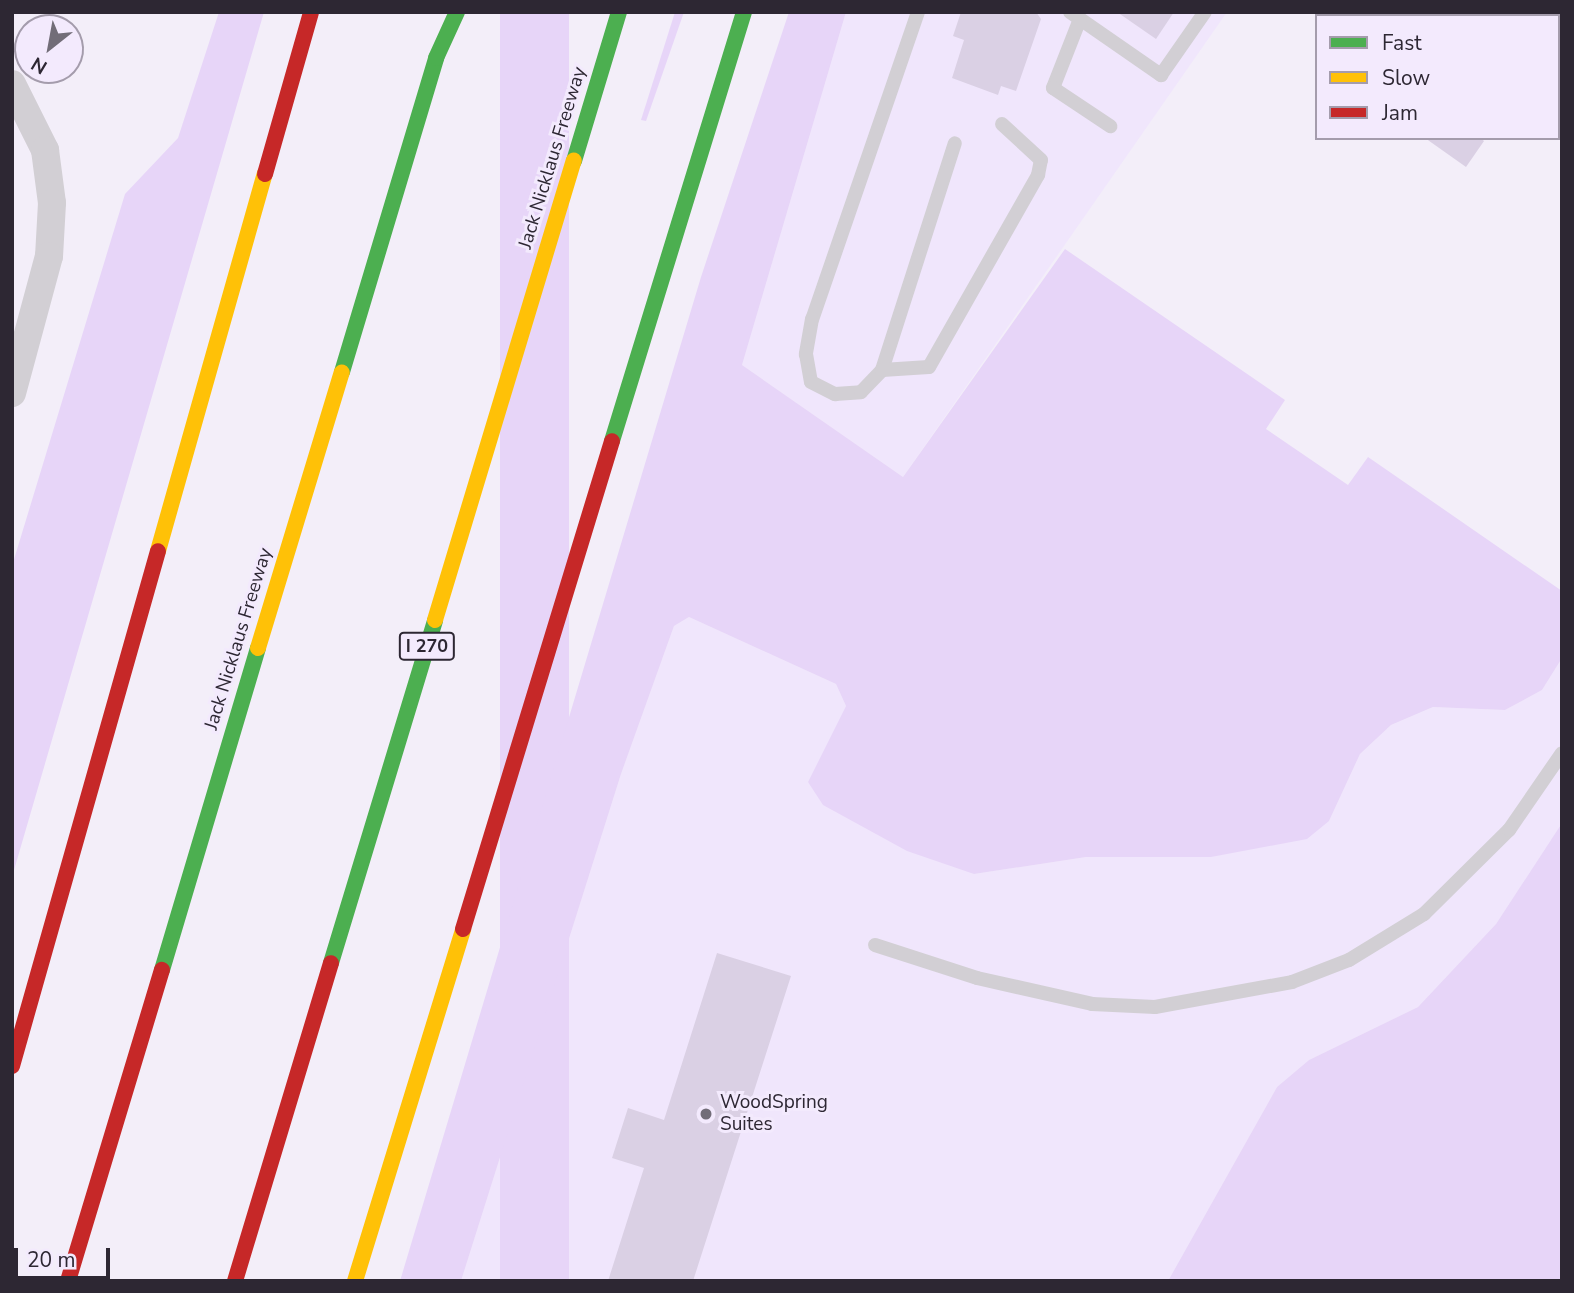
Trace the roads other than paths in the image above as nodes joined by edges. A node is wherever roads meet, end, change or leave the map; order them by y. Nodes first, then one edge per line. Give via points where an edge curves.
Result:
1 (311, 12) edge
2 (439, 12) edge
3 (457, 12) edge
4 (619, 12) edge
5 (744, 12) edge
6 (918, 12) edge
7 (1206, 12) edge
8 (1075, 16) edge
9 (436, 58) junction
10 (12, 85) edge
11 (1002, 124) dead end
12 (1110, 126) dead end
13 (955, 143) dead end
14 (882, 370) junction
15 (12, 393) edge
16 (1562, 753) edge
17 (874, 945) dead end
18 (12, 1066) edge
19 (68, 1281) edge
20 (235, 1281) edge
21 (355, 1281) edge

1 - 18 highway
2 - 9 highway
3 - 9 highway, Jack Nicklaus Freeway
4 - 20 highway, Jack Nicklaus Freeway / I 270
5 - 21 highway
6 - 14 lane via 812,319 806,354 811,382 835,394 861,392
7 - 8 lane via 1161,75
8 - 12 lane via 1053,88
9 - 19 highway, Jack Nicklaus Freeway
10 - 15 street via 45,150 52,203 49,256
11 - 14 lane via 1041,160 1038,175 929,367
13 - 14 lane
16 - 17 lane via 1509,830 1424,914 1349,960 1292,982 1181,1004 1092,1004 977,978

